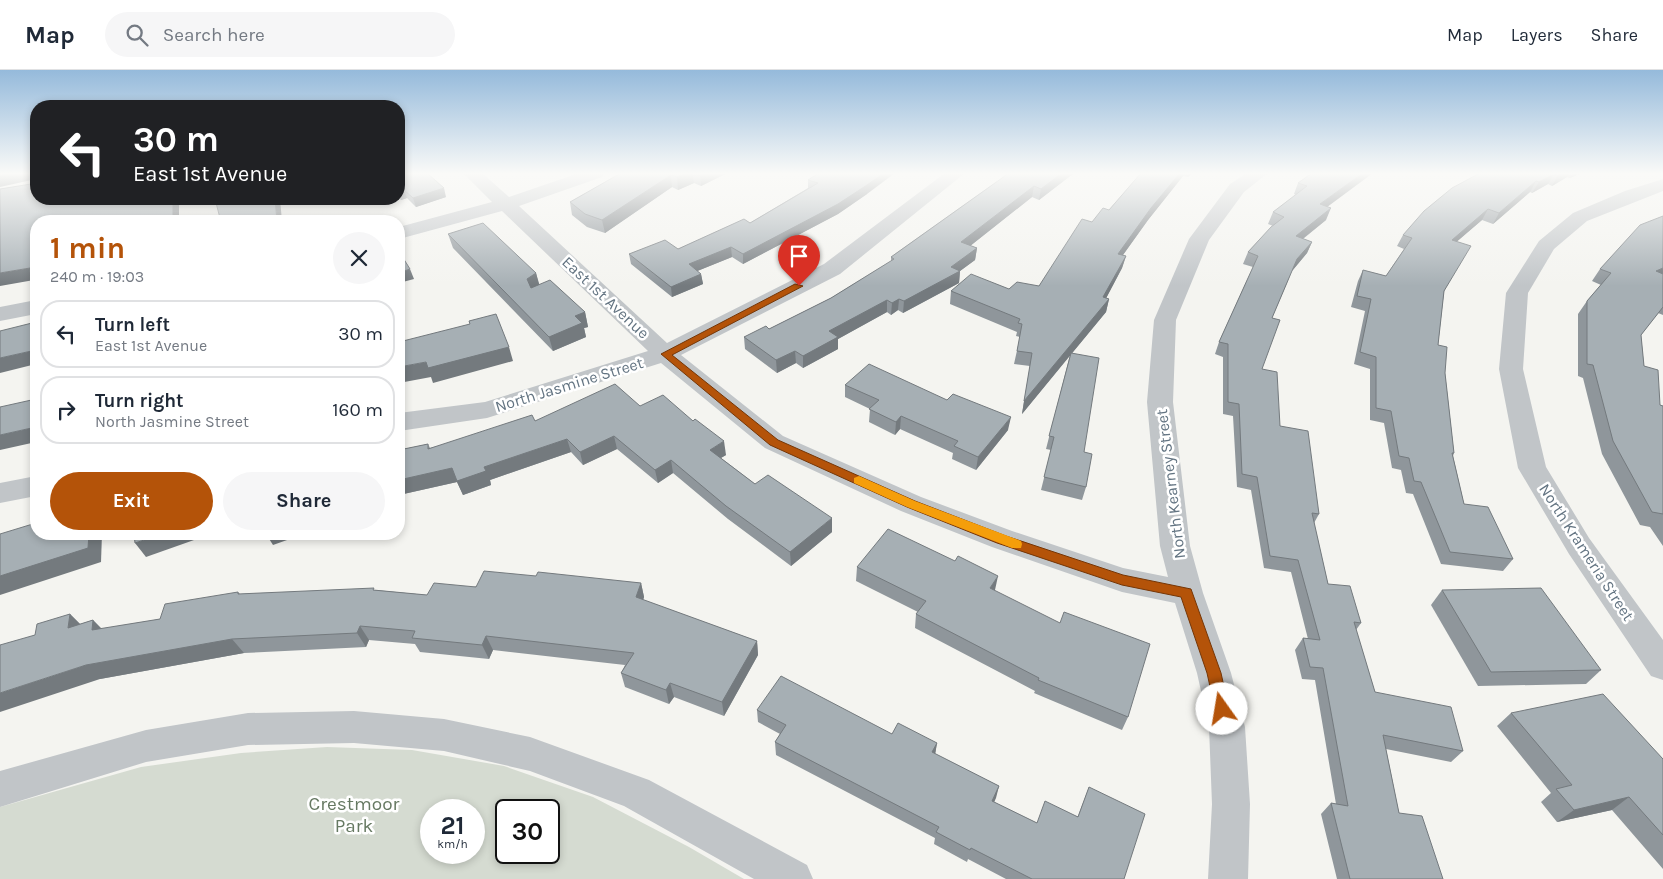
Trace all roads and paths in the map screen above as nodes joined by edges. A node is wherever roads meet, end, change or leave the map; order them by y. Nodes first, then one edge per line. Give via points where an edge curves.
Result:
1 (482, 211) edge
2 (514, 211) edge
3 (907, 211) edge
4 (1220, 211) edge
5 (1595, 211) edge
6 (405, 231) edge
7 (30, 308) edge
8 (0, 314) edge
9 (666, 354) junction
10 (405, 421) edge
11 (30, 487) edge
12 (0, 493) edge
13 (1186, 593) junction
14 (1663, 666) edge
15 (0, 789) edge
16 (793, 879) edge
17 (1228, 879) edge

1 - 6 street
2 - 9 street, East 1st Avenue
3 - 9 street, North Jasmine Street via 832,269
4 - 13 street, North Kearney Street via 1199,239 1165,320 1160,402 1175,546
5 - 14 street, North Krameria Street via 1580,217 1546,245 1517,293 1511,369 1532,468 1578,546
7 - 8 street
9 - 10 street, North Jasmine Street via 487,410
9 - 13 street, East 1st Avenue via 774,442 911,504 1002,539 1122,580
11 - 12 street
13 - 17 street, North Kearney Street via 1214,673 1226,727 1231,804
15 - 16 street via 146,746 248,729 354,727 444,736 530,754 636,793

